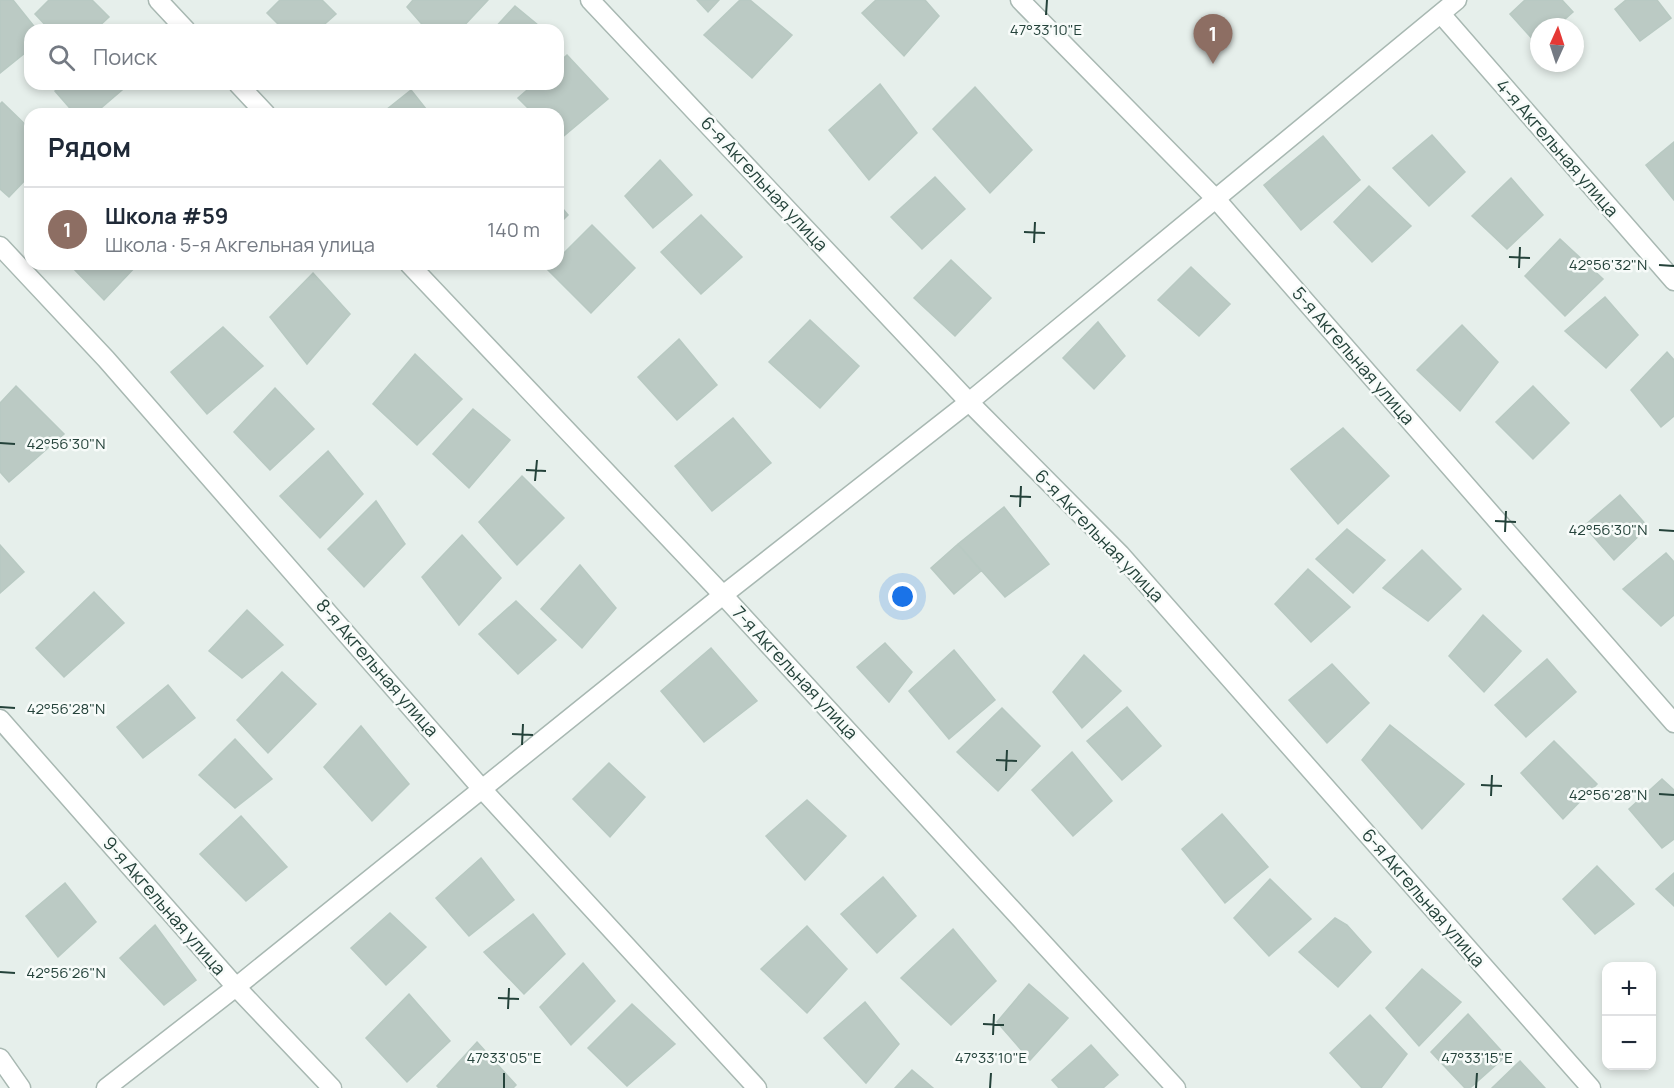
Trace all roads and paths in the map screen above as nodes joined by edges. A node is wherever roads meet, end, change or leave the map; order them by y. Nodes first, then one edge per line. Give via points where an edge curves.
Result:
1 (158, 0) edge
2 (590, 0) edge
3 (1020, 0) edge
4 (1457, 0) edge
5 (1441, 14) junction
6 (180, 24) edge
7 (244, 90) edge
8 (260, 108) edge
9 (1215, 198) junction
10 (0, 246) edge
11 (415, 270) edge
12 (1674, 281) edge
13 (969, 402) junction
14 (723, 595) junction
15 (0, 719) edge
16 (1674, 723) edge
17 (482, 789) junction
18 (236, 987) junction
19 (0, 1058) edge
20 (21, 1088) edge
21 (106, 1088) edge
22 (332, 1088) edge
23 (758, 1088) edge
24 (1176, 1088) edge
25 (1591, 1088) edge

1 - 6 street
2 - 13 street, 6-я Акгельная улица
3 - 9 street, 5-я Акгельная улица
4 - 5 street
5 - 9 street
5 - 12 street, 4-я Акгельная улица
7 - 8 street
9 - 13 street
9 - 16 street, 5-я Акгельная улица
10 - 17 street, 8-я Акгельная улица via 106,359
11 - 14 street, 7-я Акгельная улица
13 - 14 street
13 - 25 street, 6-я Акгельная улица via 1120,554
14 - 17 street
14 - 24 street, 7-я Акгельная улица
15 - 18 street, 9-я Акгельная улица
17 - 18 street
17 - 23 street, 8-я Акгельная улица
18 - 21 street
18 - 22 street, 9-я Акгельная улица
19 - 20 street

